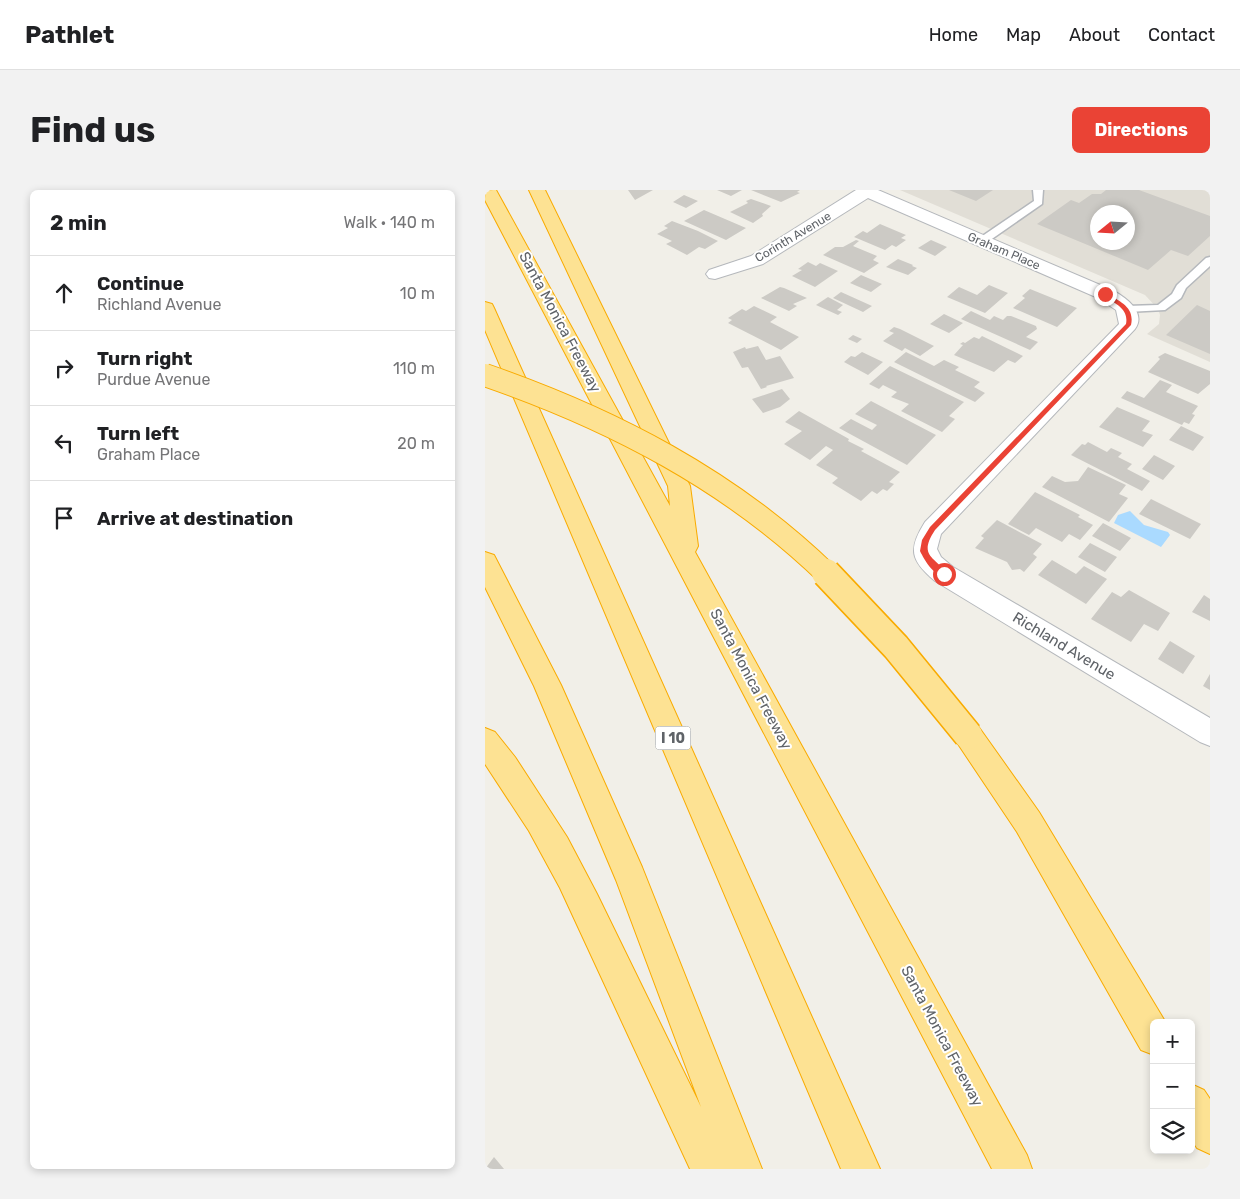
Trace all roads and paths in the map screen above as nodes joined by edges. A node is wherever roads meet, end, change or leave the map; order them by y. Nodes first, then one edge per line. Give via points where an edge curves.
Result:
1 (488, 190) edge
2 (1038, 190) edge
3 (866, 191) edge
4 (538, 192) edge
5 (982, 241) junction
6 (1210, 260) edge
7 (715, 274) dead end
8 (485, 308) edge
9 (1128, 317) junction
10 (485, 375) edge
11 (688, 560) junction
12 (485, 562) edge
13 (1210, 733) edge
14 (485, 741) edge
15 (1150, 1030) edge
16 (1195, 1109) edge
17 (1210, 1135) edge
18 (710, 1169) edge
19 (743, 1169) edge
20 (861, 1169) edge
21 (1013, 1169) edge

1 - 11 highway, Santa Monica Freeway
2 - 5 lane via 1039,202
3 - 5 street, Graham Place
3 - 7 street, Corinth Avenue via 757,260
4 - 11 highway via 679,486
5 - 9 street, Graham Place via 1105,294
6 - 9 lane via 1181,287 1177,296 1161,308
8 - 20 highway, I 10
9 - 13 street, Richland Avenue via 933,528 925,540 924,551 930,563 944,574
10 - 15 highway, bridge via 534,391 626,431 672,456 769,523 867,613 968,735 1028,822
11 - 21 highway, Santa Monica Freeway
12 - 19 highway via 547,685 631,878
14 - 18 highway via 543,824 587,909
16 - 17 highway

